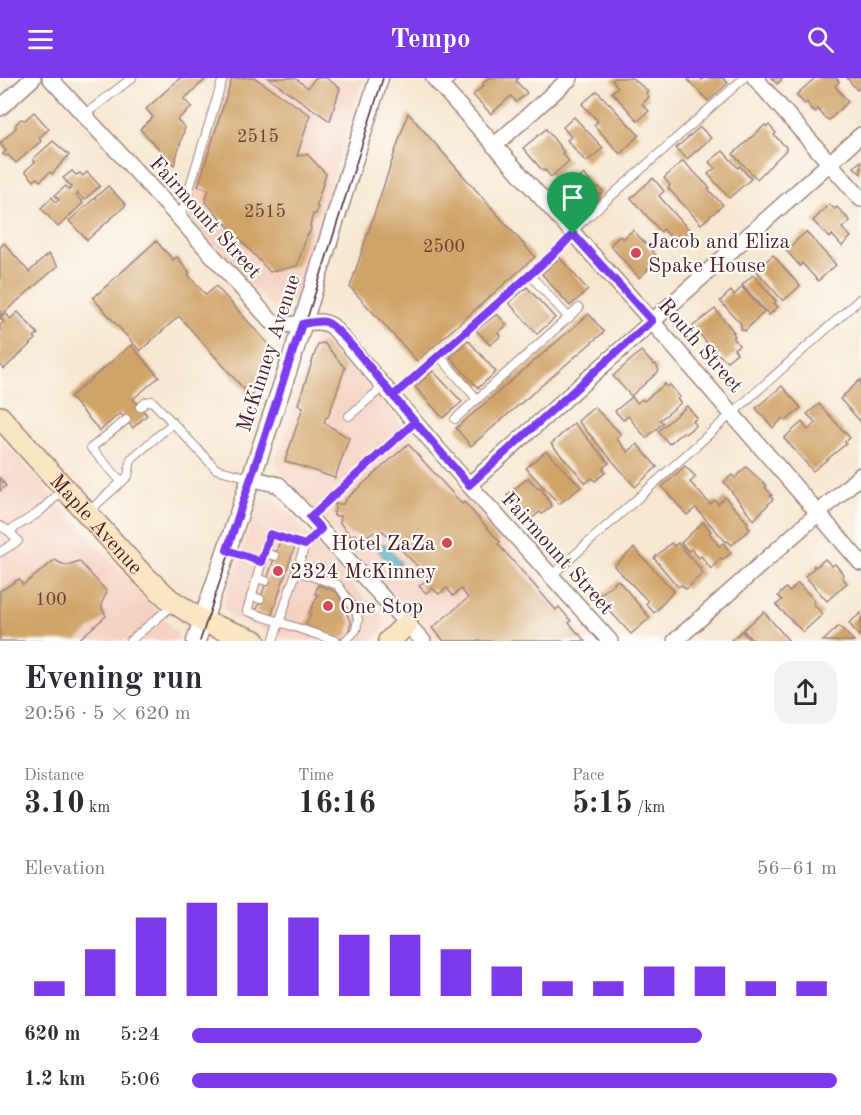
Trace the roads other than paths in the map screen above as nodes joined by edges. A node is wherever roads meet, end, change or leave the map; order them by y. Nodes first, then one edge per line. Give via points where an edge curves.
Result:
1 (33, 78) edge
2 (50, 78) edge
3 (132, 78) edge
4 (223, 78) edge
5 (379, 78) edge
6 (570, 78) edge
7 (744, 78) edge
8 (755, 78) edge
9 (442, 81) edge
10 (0, 108) edge
11 (84, 115) junction
12 (861, 135) edge
13 (494, 146) junction
14 (829, 162) junction
15 (861, 198) edge
16 (180, 219) junction
17 (573, 234) junction
18 (530, 275) junction
19 (861, 298) edge
20 (579, 308) dead end
21 (569, 318) junction
22 (652, 321) junction
23 (302, 324) junction
24 (439, 356) junction
25 (389, 391) junction
26 (477, 399) junction
27 (140, 407) dead end
28 (732, 413) junction
29 (349, 416) dead end
30 (0, 417) edge
31 (455, 419) dead end
32 (126, 420) dead end
33 (415, 422) junction
34 (173, 423) junction
35 (861, 475) edge
36 (251, 478) junction
37 (122, 482) junction
38 (469, 485) junction
39 (65, 488) junction
40 (87, 513) junction
41 (818, 514) junction
42 (315, 523) junction
43 (0, 526) edge
44 (9, 531) junction
45 (305, 545) junction
46 (227, 550) junction
47 (0, 552) edge
48 (264, 553) junction
49 (275, 556) dead end
50 (261, 562) junction
51 (861, 563) edge
52 (295, 565) junction
53 (551, 576) junction
54 (257, 578) junction
55 (266, 581) dead end
56 (282, 586) dead end
57 (290, 589) junction
58 (251, 596) junction
59 (260, 599) dead end
60 (175, 604) junction
61 (275, 604) dead end
62 (284, 607) junction
63 (280, 622) junction
64 (407, 624) junction
65 (199, 631) edge
66 (130, 641) edge
67 (255, 641) edge
68 (273, 641) edge
69 (336, 641) edge
70 (345, 641) edge
71 (389, 641) edge
72 (423, 641) edge
73 (610, 641) edge
74 (675, 641) edge

1 - 10 street
2 - 11 street, Fairmount Street
3 - 11 lane
4 - 16 lane
5 - 23 street, McKinney Avenue
6 - 13 street
7 - 17 lane via 580,223
8 - 14 street
9 - 13 street, Routh Street
11 - 16 street, Fairmount Street
12 - 14 street
13 - 17 street, Routh Street
14 - 15 street
14 - 22 street
16 - 23 street, Fairmount Street via 271,321 281,326
17 - 18 lane
17 - 22 street, Routh Street
18 - 21 lane
18 - 24 lane
19 - 28 lane
20 - 21 lane
21 - 26 lane
22 - 28 street, Routh Street
22 - 38 street
23 - 25 street, Fairmount Street via 324,322 332,326
23 - 36 street, McKinney Avenue
24 - 25 lane
24 - 26 lane
25 - 29 lane
25 - 33 street, Fairmount Street
26 - 31 lane
27 - 34 lane via 152,401
28 - 41 street, Routh Street
28 - 53 lane
30 - 39 main road, Maple Avenue
32 - 37 lane via 92,448
33 - 38 street, Fairmount Street
33 - 42 lane
34 - 36 lane via 216,469
34 - 37 lane via 131,459 128,476
35 - 41 street
36 - 42 street via 279,485
36 - 46 street, McKinney Avenue
37 - 40 lane
38 - 53 street, Fairmount Street
39 - 40 main road, Maple Avenue
39 - 44 lane via 38,513
40 - 60 main road, Maple Avenue
41 - 51 street, Routh Street
41 - 74 street
42 - 45 lane
42 - 64 street
43 - 44 lane
44 - 47 lane via 18,541
45 - 48 lane via 270,534
45 - 52 lane
46 - 50 lane
46 - 65 street, McKinney Avenue
48 - 49 lane
48 - 50 lane
50 - 54 lane
52 - 57 lane
52 - 70 lane via 338,585 356,611 356,630
53 - 73 street, Fairmount Street
54 - 55 lane
54 - 58 lane
56 - 57 lane
57 - 62 lane
58 - 59 lane
58 - 63 lane via 247,611
60 - 65 main road, Maple Avenue
60 - 66 lane
61 - 62 lane
62 - 63 lane
63 - 68 lane
63 - 69 lane
64 - 71 main road
64 - 72 street
65 - 67 main road, Maple Avenue via 222,630

